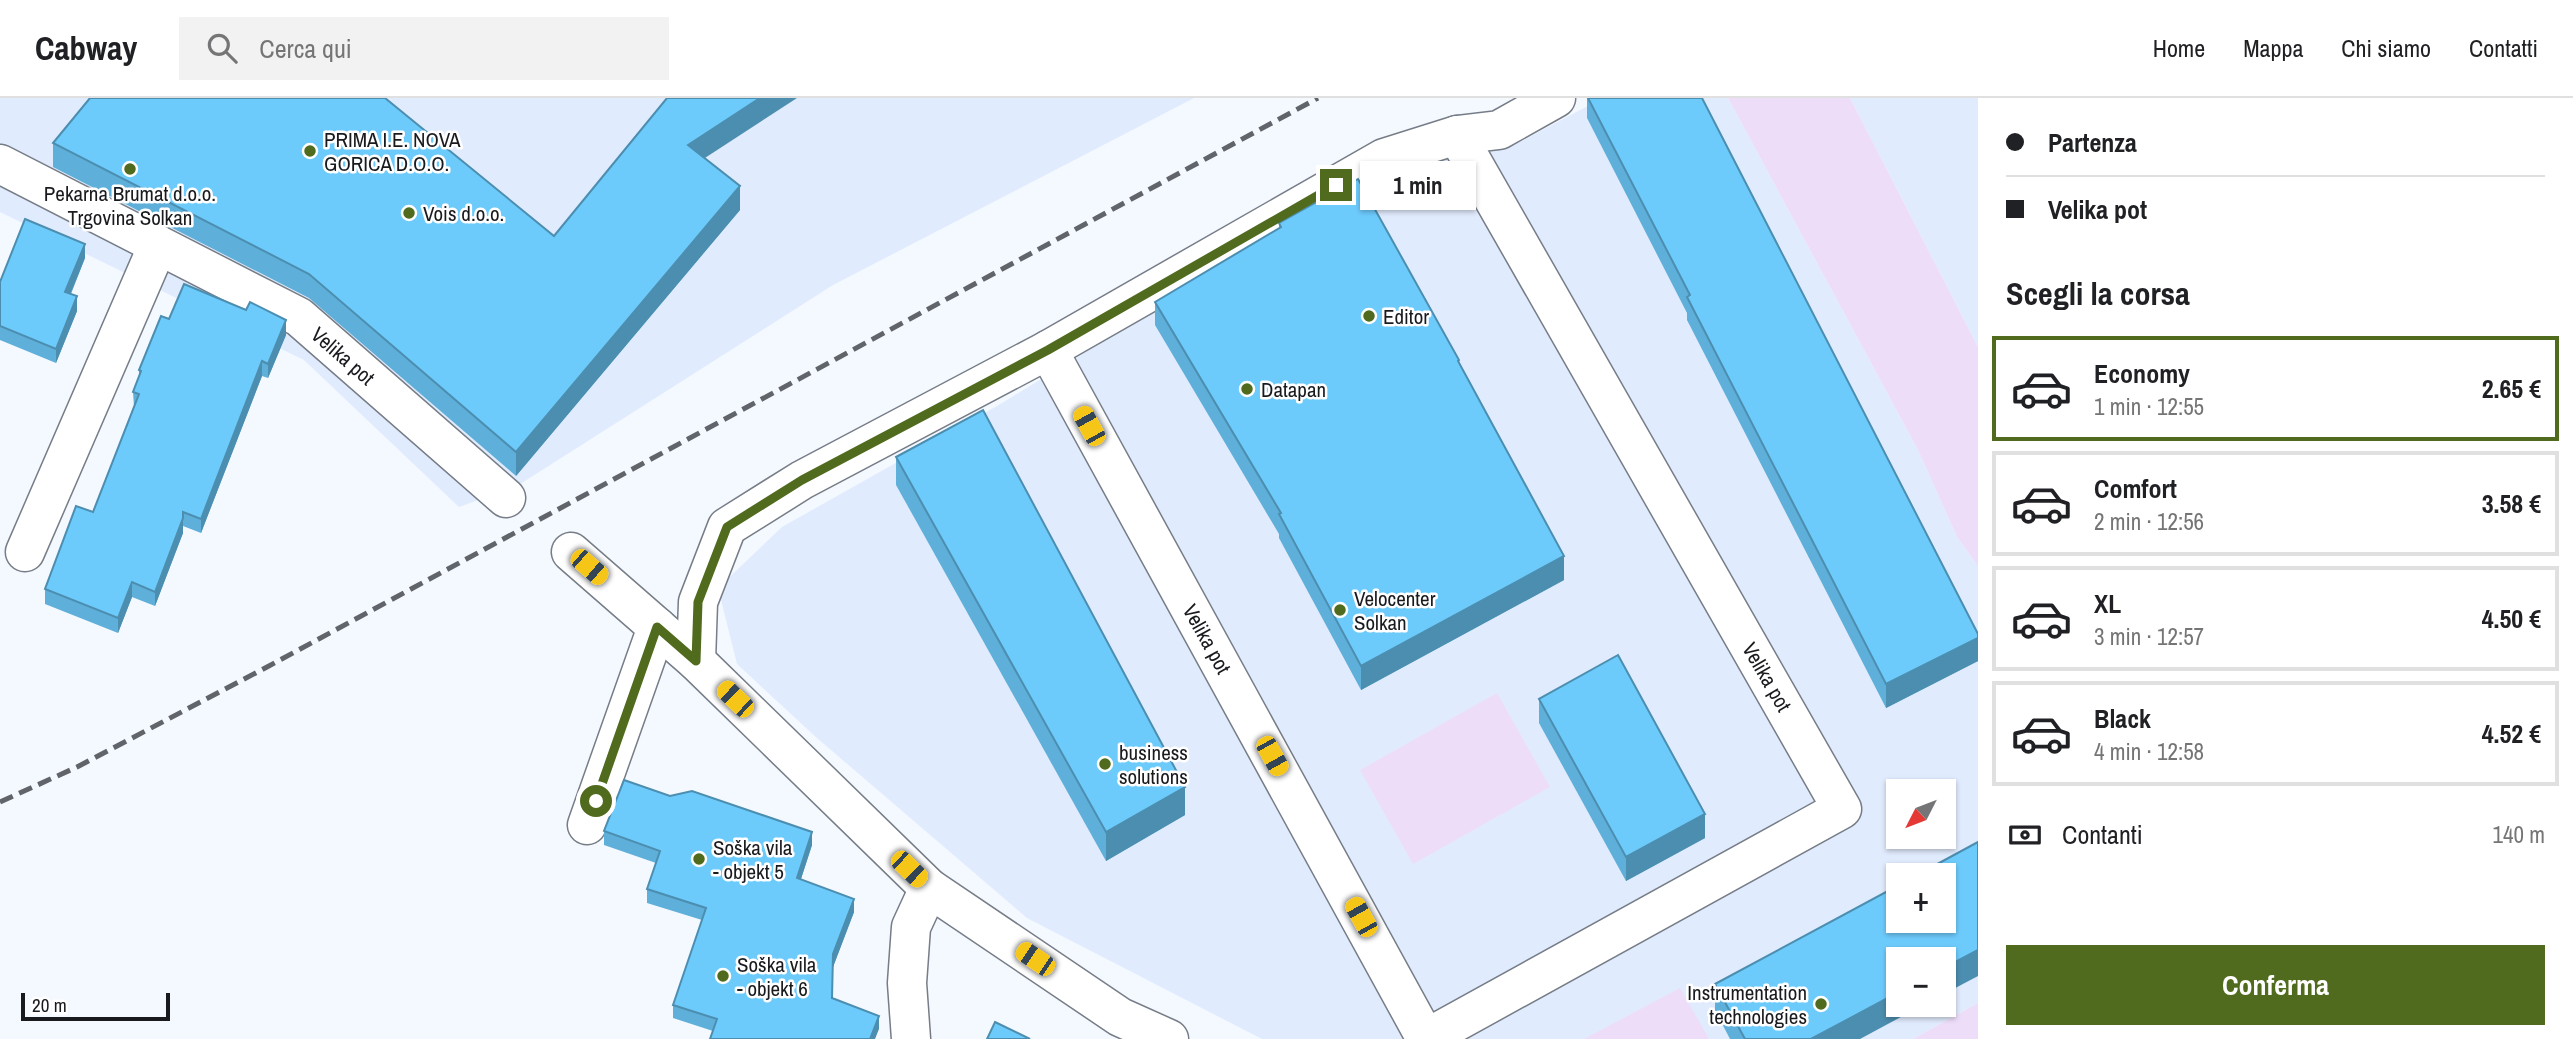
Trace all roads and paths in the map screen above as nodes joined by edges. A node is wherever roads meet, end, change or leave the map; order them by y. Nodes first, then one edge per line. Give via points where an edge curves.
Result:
1 (1556, 98) edge
2 (1457, 135) junction
3 (0, 164) edge
4 (158, 245) junction
5 (1048, 350) junction
6 (506, 498) dead end
7 (25, 552) dead end
8 (571, 552) dead end
9 (657, 627) junction
10 (696, 661) junction
11 (587, 825) dead end
12 (929, 888) junction
13 (911, 1039) edge
14 (1169, 1039) edge
15 (1427, 1039) edge

1 - 2 street via 1499,130
2 - 5 street via 1384,158
2 - 15 street, Velika pot via 1842,809
3 - 4 street, Velika pot
4 - 6 street, Velika pot via 299,317
4 - 7 street
5 - 10 street via 802,480 727,527 698,602
5 - 15 street, Velika pot
8 - 9 street
9 - 10 street
9 - 11 street
10 - 12 street
12 - 13 street via 911,927 907,983
12 - 14 street via 1120,1017

